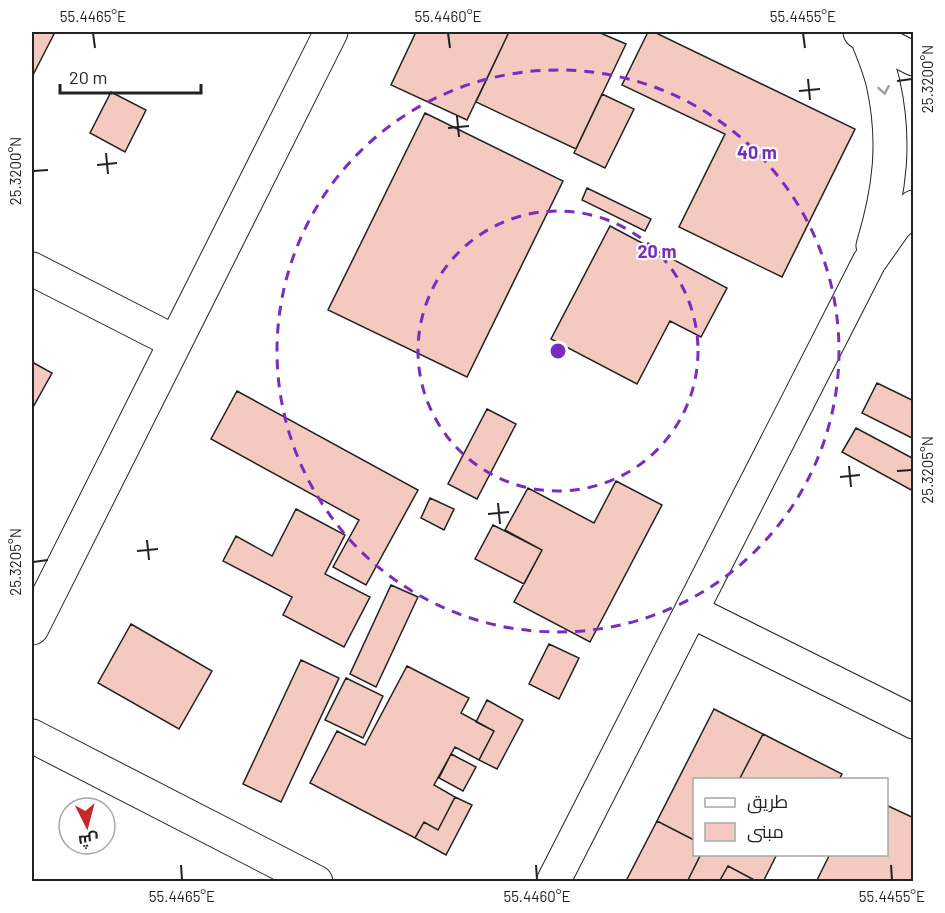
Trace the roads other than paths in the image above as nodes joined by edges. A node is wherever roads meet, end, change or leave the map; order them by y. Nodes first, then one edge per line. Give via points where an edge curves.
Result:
1 (331, 32) edge
2 (863, 33) edge
3 (914, 59) edge
4 (914, 207) edge
5 (869, 262) junction
6 (32, 269) edge
7 (175, 342) junction
8 (691, 611) junction
9 (32, 628) edge
10 (914, 722) edge
11 (32, 736) edge
12 (315, 882) edge
13 (553, 882) edge

1 - 7 street
2 - 3 street
2 -> 5 street via 882,81 890,127 890,174
4 - 5 street via 895,225
5 - 8 street
6 - 7 street
7 - 9 street
8 - 10 street
8 - 13 street
11 - 12 street

